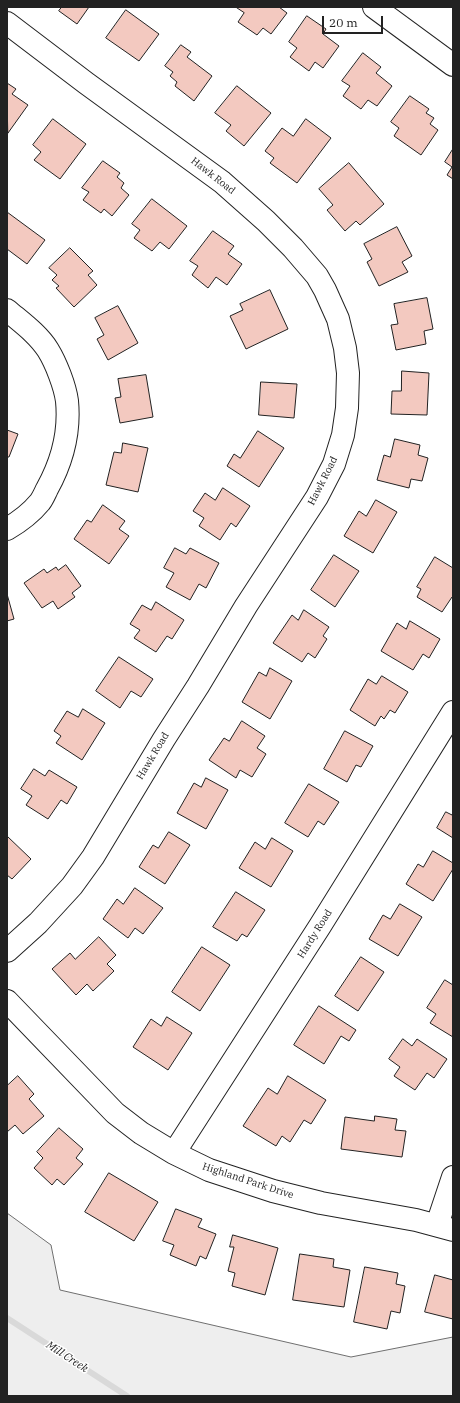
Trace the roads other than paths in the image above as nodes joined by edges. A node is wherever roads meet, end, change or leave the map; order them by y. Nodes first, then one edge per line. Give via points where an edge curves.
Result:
1 (374, 7) edge
2 (7, 23) edge
3 (453, 65) edge
4 (7, 310) edge
5 (7, 529) edge
6 (453, 712) edge
7 (7, 951) edge
8 (7, 1000) edge
9 (174, 1153) junction
10 (453, 1177) edge
11 (445, 1228) edge

1 - 3 street
2 - 7 street, Hawk Road via 222,182 293,248 317,276 338,319 348,373 343,436 334,464 317,497 246,606 93,857 58,902
4 - 5 street via 39,338 48,351 61,378 67,400 68,424 56,473 40,502
6 - 9 street, Hardy Road via 320,926
8 - 9 street, Highland Park Drive via 115,1113
9 - 11 street, Highland Park Drive via 209,1170 273,1192
10 - 11 street

